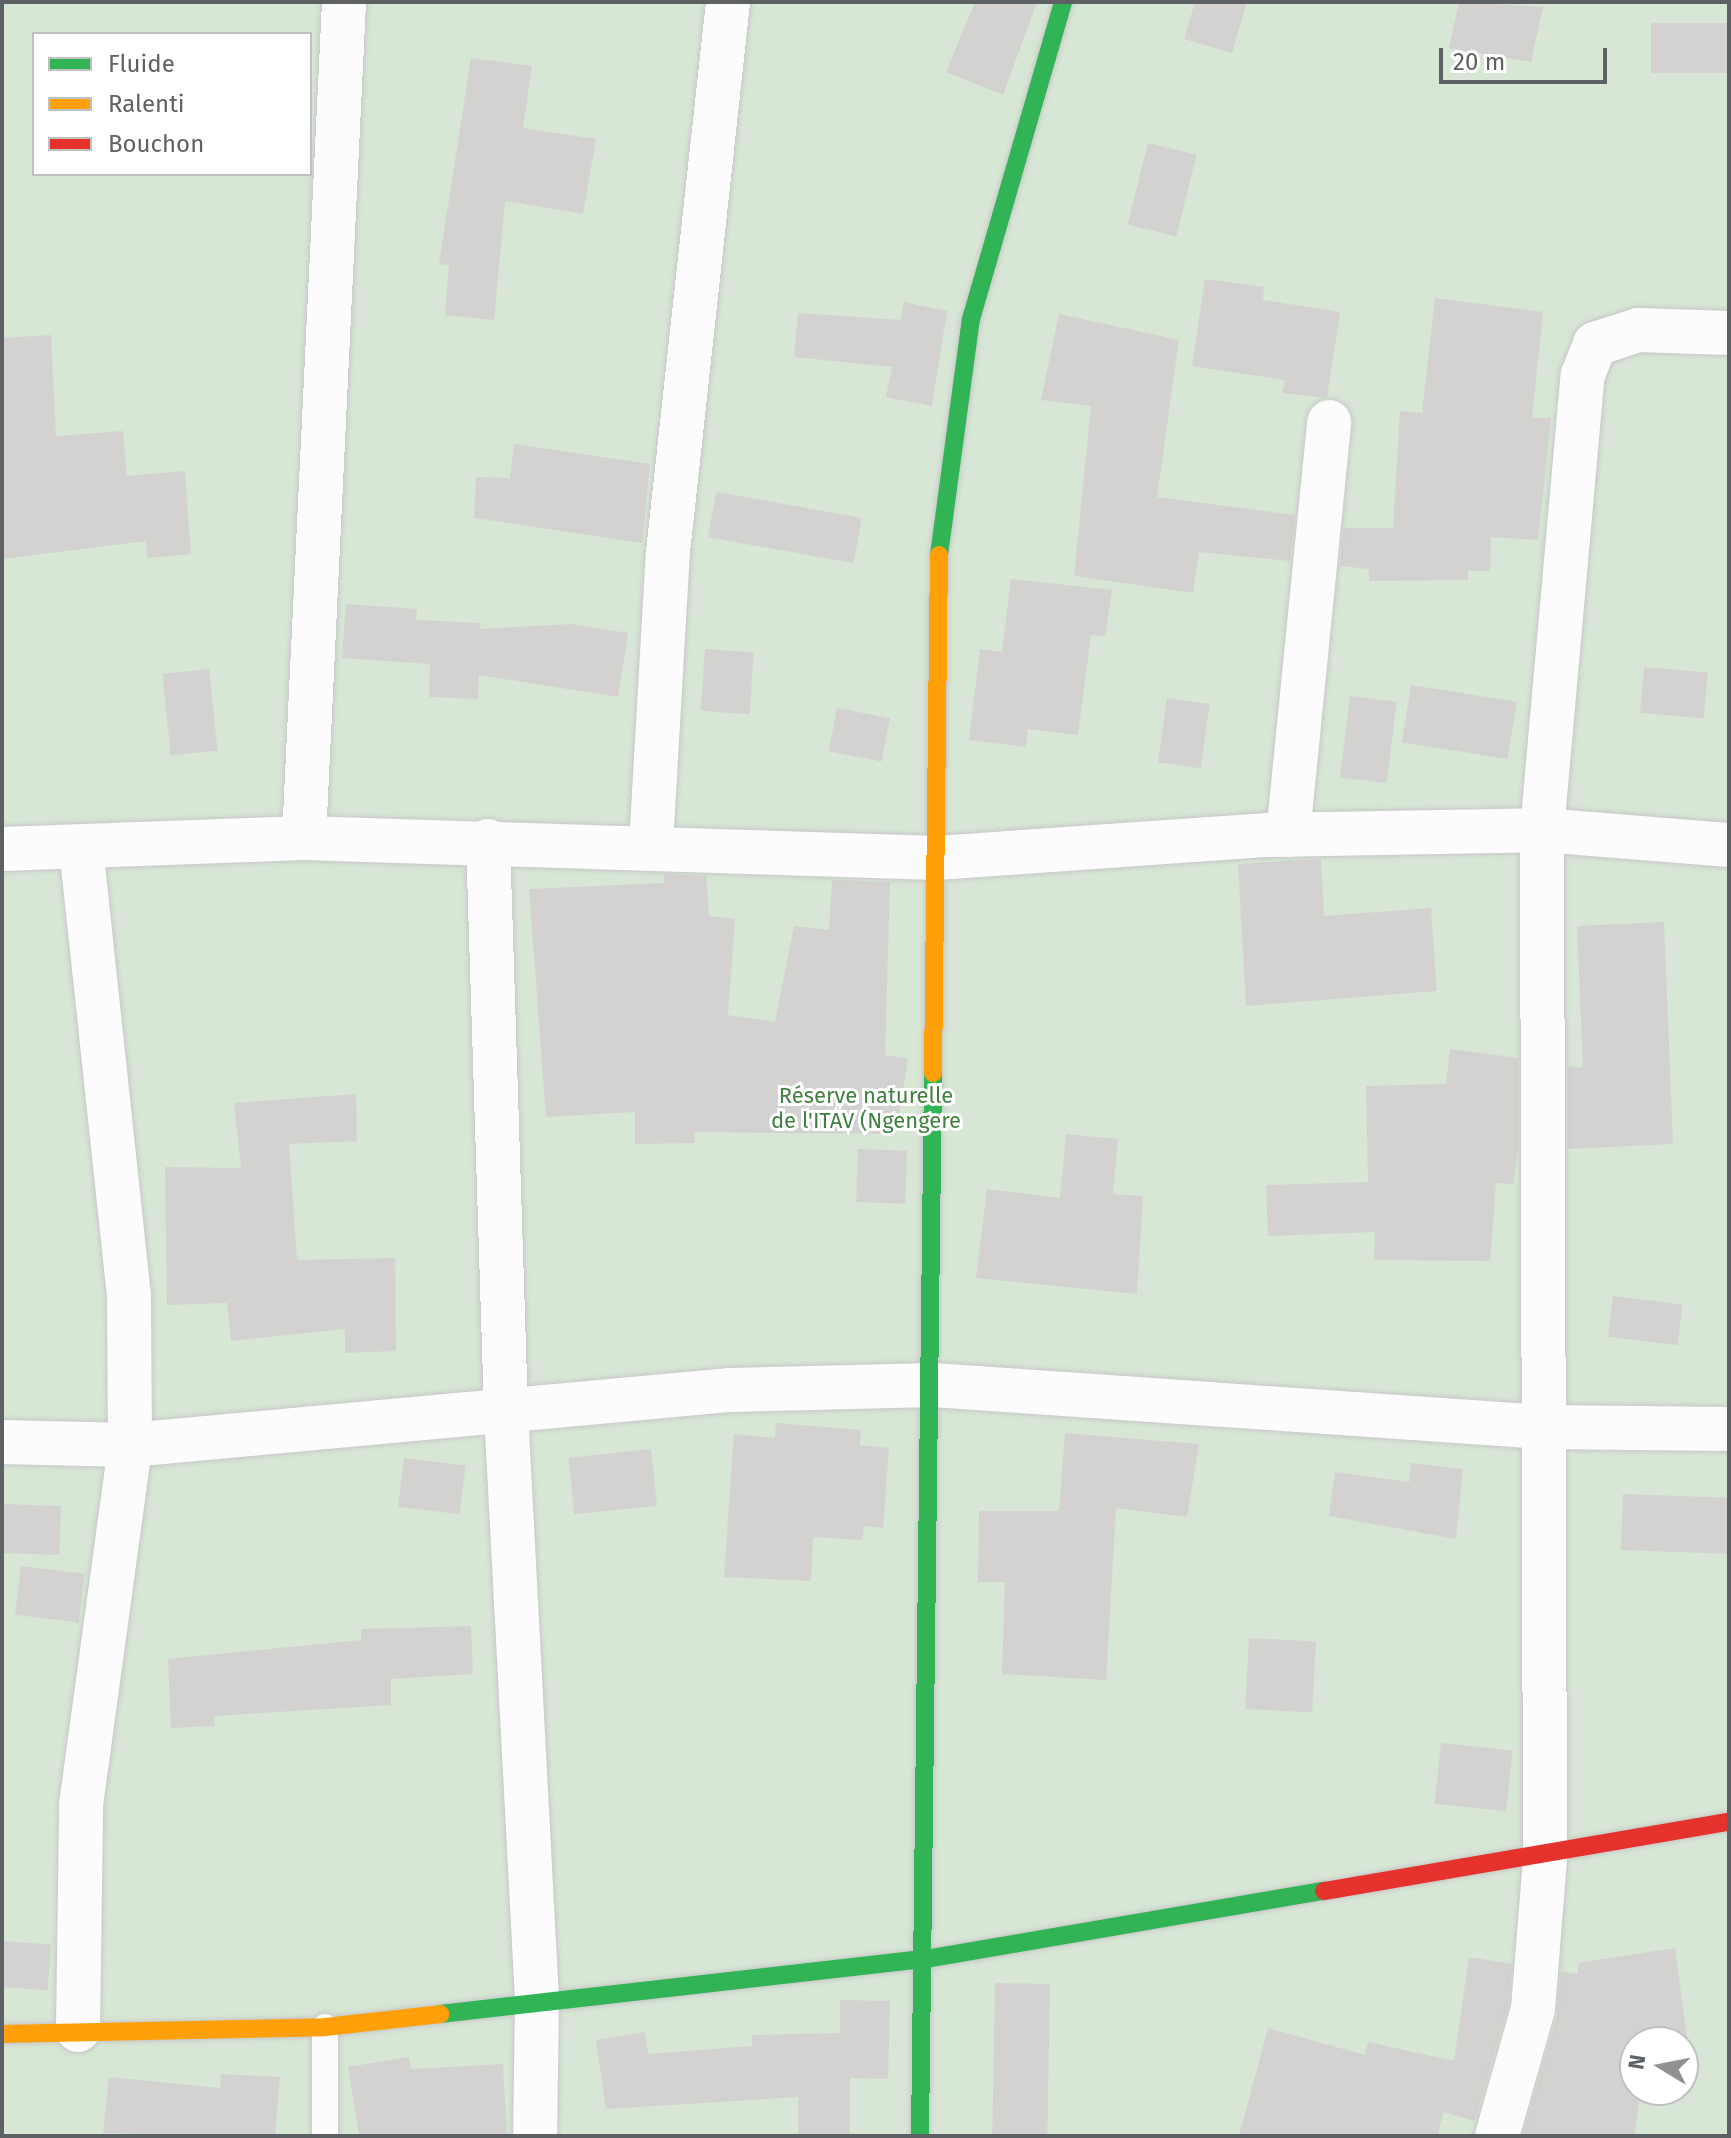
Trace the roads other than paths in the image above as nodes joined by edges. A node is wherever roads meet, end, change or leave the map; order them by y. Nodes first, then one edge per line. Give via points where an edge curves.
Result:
1 (344, 2) edge
2 (728, 2) edge
3 (1063, 2) edge
4 (1729, 333) edge
5 (1329, 422) dead end
6 (1542, 830) junction
7 (1288, 835) junction
8 (304, 838) junction
9 (488, 841) junction
10 (651, 845) junction
11 (1729, 845) edge
12 (81, 848) junction
13 (2, 849) edge
14 (937, 858) junction
15 (933, 1385) junction
16 (506, 1412) junction
17 (1544, 1427) junction
18 (1729, 1429) edge
19 (2, 1442) edge
20 (130, 1445) junction
21 (1729, 1822) edge
22 (1545, 1859) junction
23 (925, 1959) junction
24 (537, 2000) junction
25 (325, 2027) junction
26 (78, 2030) junction
27 (2, 2034) edge
28 (325, 2136) edge
29 (535, 2136) edge
30 (920, 2136) edge
31 (1497, 2136) edge

1 - 8 street
2 - 10 street via 668,552
3 - 14 street via 1002,192 956,398 933,629
4 - 6 street via 1638,330 1595,344 1583,375
5 - 7 street
6 - 7 street
6 - 11 street
6 - 17 street
7 - 14 street
8 - 9 street
8 - 12 street
9 - 10 street
9 - 16 street
10 - 14 street
12 - 13 street
12 - 20 street via 128,1280
14 - 15 street
15 - 16 street via 730,1390
15 - 17 street
15 - 23 street
16 - 20 street
16 - 24 street
17 - 18 street
17 - 22 street
19 - 20 street
20 - 26 street via 81,1805
21 - 22 street
22 - 23 street
22 - 31 street via 1533,2009
23 - 24 street
23 - 30 street
24 - 25 street
24 - 29 street
25 - 26 street
25 - 28 lane
26 - 27 street

